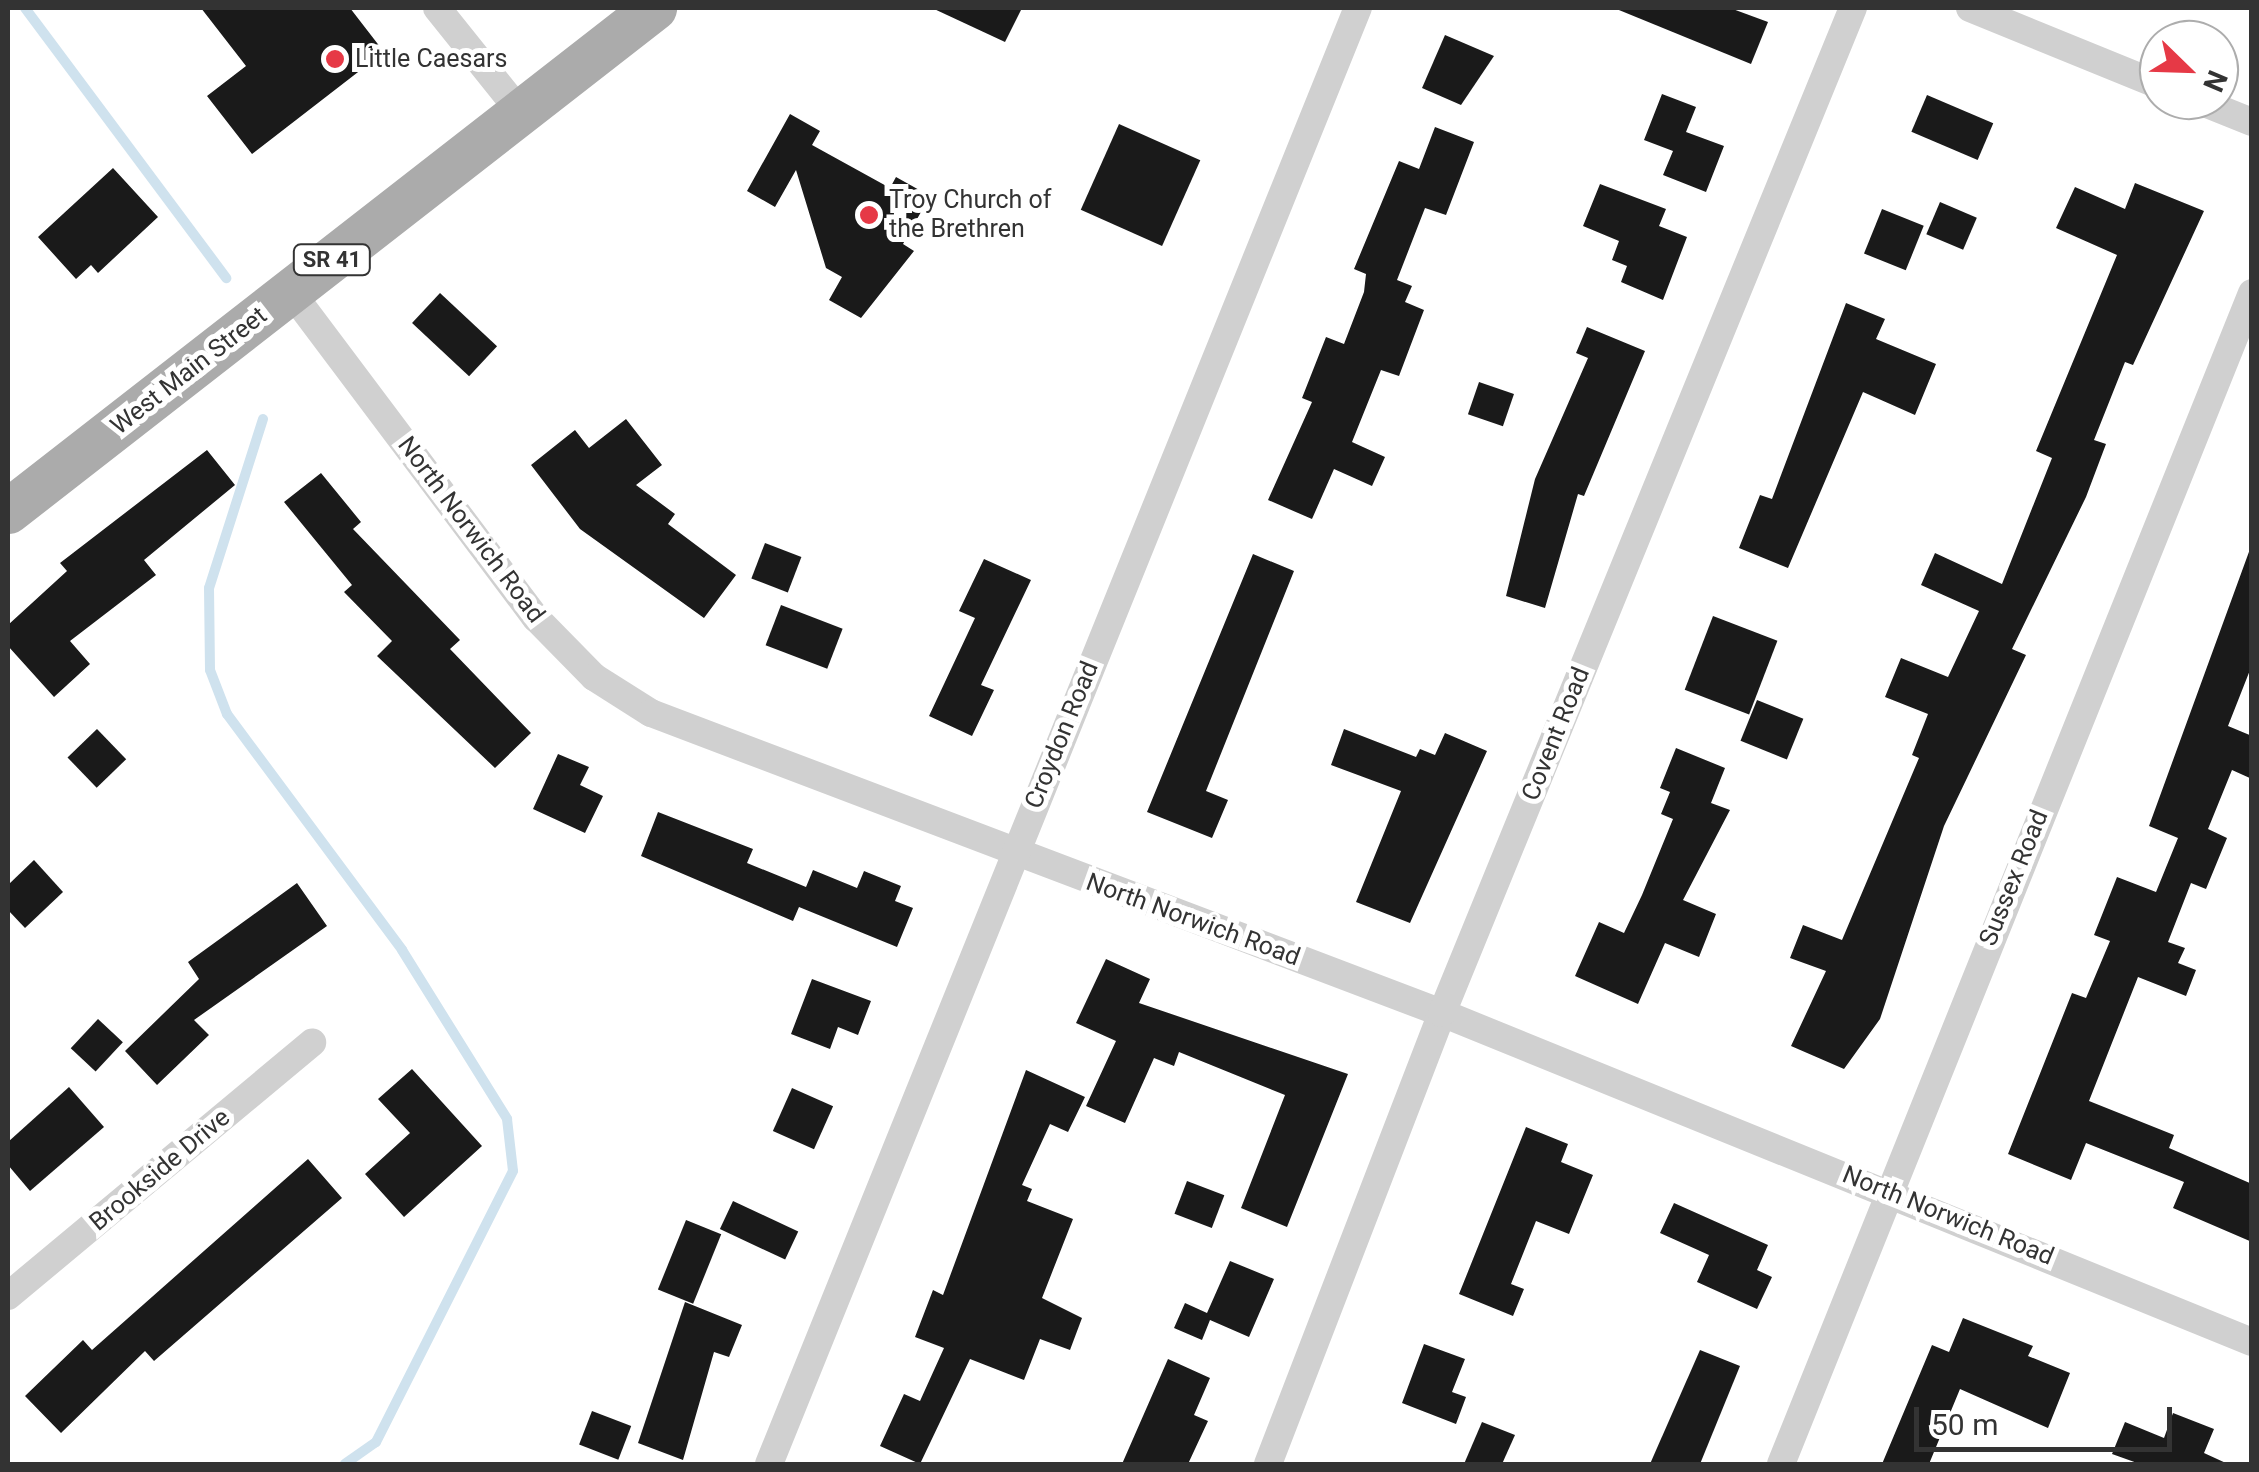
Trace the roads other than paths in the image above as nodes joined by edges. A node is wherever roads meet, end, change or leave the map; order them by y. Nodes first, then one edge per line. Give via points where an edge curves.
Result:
1 (437, 8) edge
2 (654, 8) edge
3 (1358, 8) edge
4 (1853, 8) edge
5 (1970, 8) edge
6 (2139, 76) edge
7 (521, 113) junction
8 (290, 292) junction
9 (2252, 293) edge
10 (8, 512) edge
11 (1013, 854) junction
12 (1442, 1012) junction
13 (312, 1044) dead end
14 (1887, 1190) junction
15 (8, 1296) edge
16 (2252, 1342) edge
17 (769, 1464) edge
18 (1268, 1464) edge
19 (1781, 1464) edge

1 - 7 street
2 - 7 main road, West Main Street / SR 41
3 - 11 street, Croydon Road
4 - 12 street, Covent Road
5 - 6 street
7 - 8 main road, West Main Street / SR 41
8 - 10 main road, West Main Street / SR 41
8 - 11 street, North Norwich Road via 536,618 594,678 652,713
9 - 14 street, Sussex Road
11 - 12 street, North Norwich Road
11 - 17 street, Croydon Road
12 - 14 street, North Norwich Road
12 - 18 street, Covent Road
13 - 15 street, Brookside Drive
14 - 16 street, North Norwich Road
14 - 19 street, Sussex Road

